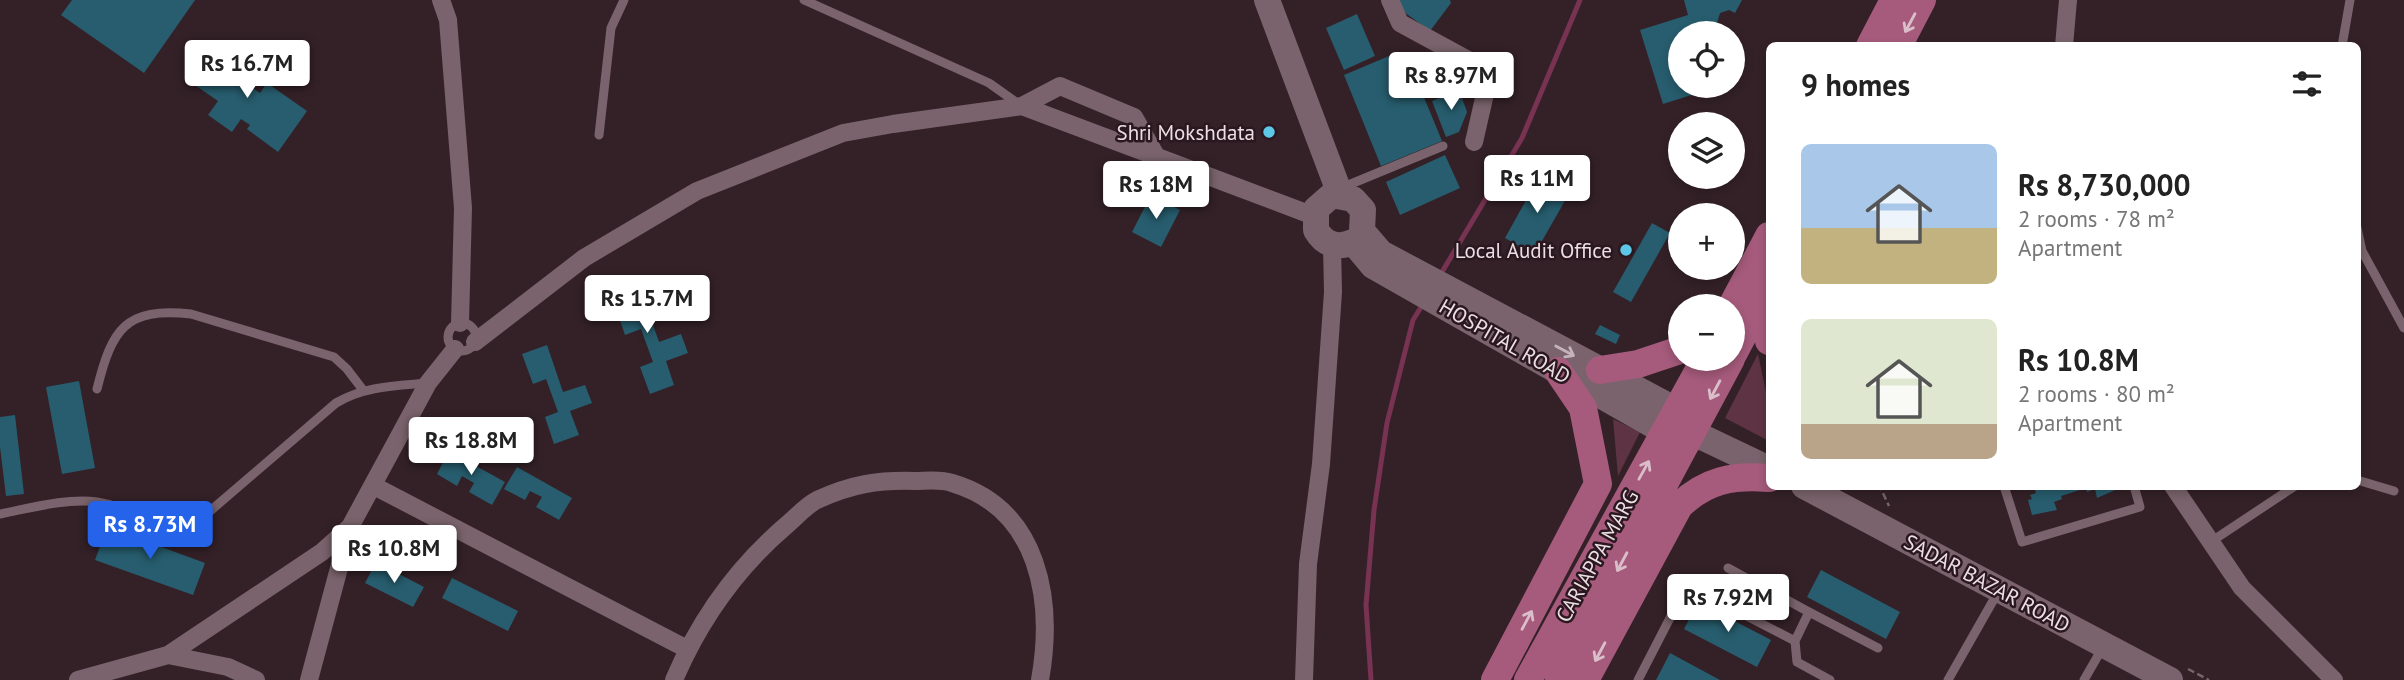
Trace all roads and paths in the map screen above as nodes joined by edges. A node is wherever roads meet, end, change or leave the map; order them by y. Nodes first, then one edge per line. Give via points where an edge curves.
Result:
1 (441, 0) edge
2 (624, 0) edge
3 (804, 0) edge
4 (1268, 0) edge
5 (1390, 0) edge
6 (1894, 0) edge
7 (1922, 0) edge
8 (2068, 0) edge
9 (2350, 0) edge
10 (1872, 42) edge
11 (1900, 42) edge
12 (2064, 42) edge
13 (2343, 42) edge
14 (1022, 106) junction
15 (599, 135) dead end
16 (1474, 142) dead end
17 (1443, 146) dead end
18 (1155, 155) junction
19 (1339, 192) junction
20 (1314, 216) junction
21 (1349, 239) junction
22 (1766, 242) edge
23 (2361, 246) edge
24 (1766, 292) edge
25 (1738, 294) edge
26 (1457, 304) junction
27 (460, 323) junction
28 (2404, 328) edge
29 (1745, 332) edge
30 (475, 342) junction
31 (455, 349) junction
32 (1668, 354) edge
33 (1600, 370) junction
34 (1558, 371) junction
35 (1702, 371) edge
36 (1723, 371) edge
37 (428, 383) junction
38 (97, 389) dead end
39 (363, 390) junction
40 (1687, 428) junction
41 (1766, 468) edge
42 (1766, 478) edge
43 (2361, 481) edge
44 (374, 486) junction
45 (1812, 490) edge
46 (2005, 490) edge
47 (2134, 490) edge
48 (2176, 490) edge
49 (2289, 490) edge
50 (2394, 491) dead end
51 (0, 514) edge
52 (350, 527) junction
53 (2212, 541) junction
54 (1728, 568) dead end
55 (1999, 590) junction
56 (1809, 612) junction
57 (1795, 641) junction
58 (2104, 645) junction
59 (1878, 648) dead end
60 (687, 649) junction
61 (168, 655) junction
62 (78, 680) edge
63 (256, 680) edge
64 (309, 680) edge
65 (674, 680) edge
66 (1040, 680) edge
67 (1304, 680) edge
68 (1495, 680) edge
69 (1528, 680) edge
70 (1559, 680) edge
71 (1586, 680) edge
72 (1638, 680) edge
73 (1830, 680) edge
74 (1948, 680) edge
75 (2084, 680) edge
76 (2170, 680) edge
77 (2334, 680) edge

1 - 27 street via 448,20 463,208
2 - 15 lane via 611,28
3 - 14 lane via 989,83
4 - 19 street
5 - 16 street via 1400,23 1490,72
6 - 10 main road
7 -> 11 main road
8 - 12 street
9 - 13 lane
14 - 18 street
14 - 18 street via 1060,86 1134,117
14 - 30 street via 843,133 697,191 584,257
17 - 19 lane
18 - 20 street
19 - 20 street via 1326,198
19 - 21 street via 1363,210
20 - 21 street via 1320,236
21 - 26 street, HOSPITAL ROAD via 1373,266 1393,268
21 - 67 street via 1333,292 1321,464 1308,564
22 - 25 main road
23 - 28 lane
24 - 29 main road, CARIAPPA MARG
26 -> 33 street, HOSPITAL ROAD
26 - 34 street, HOSPITAL ROAD
27 - 30 lane via 473,329
27 - 31 lane via 448,333
30 - 31 lane via 466,351
31 - 37 street
32 - 33 main road
33 - 40 street, HOSPITAL ROAD
34 - 40 street, HOSPITAL ROAD
68 -> 34 main road via 1598,484 1583,408
35 - 40 main road, CARIAPPA MARG
36 -> 40 main road, CARIAPPA MARG
37 - 39 lane
37 - 44 street
38 - 39 lane via 105,358 122,326 158,312 171,312 334,357
39 - 51 lane via 335,403 190,525 157,524 111,506 81,501
40 - 41 street
69 -> 40 main road, CARIAPPA MARG
40 -> 70 main road, CARIAPPA MARG
42 -> 71 main road via 1715,481 1679,506
43 - 50 lane
44 - 52 street
44 - 60 street
45 - 55 street, SADAR BAZAR ROAD
46 - 47 lane via 2021,542 2140,506
48 - 53 street
49 - 53 lane
52 - 61 street via 322,552
52 - 64 street
53 - 77 street via 2242,588
54 - 56 lane
55 - 58 street, SADAR BAZAR ROAD
55 - 74 lane
56 - 57 lane
56 - 59 lane
57 - 72 lane via 1687,584
57 - 73 lane via 1797,662
58 - 75 lane
58 - 76 street, SADAR BAZAR ROAD
60 - 65 street
60 - 66 street via 702,621 757,550 815,501 874,480 950,482 992,501 1022,535 1040,573 1046,617
61 - 62 street
61 - 63 street via 228,667

